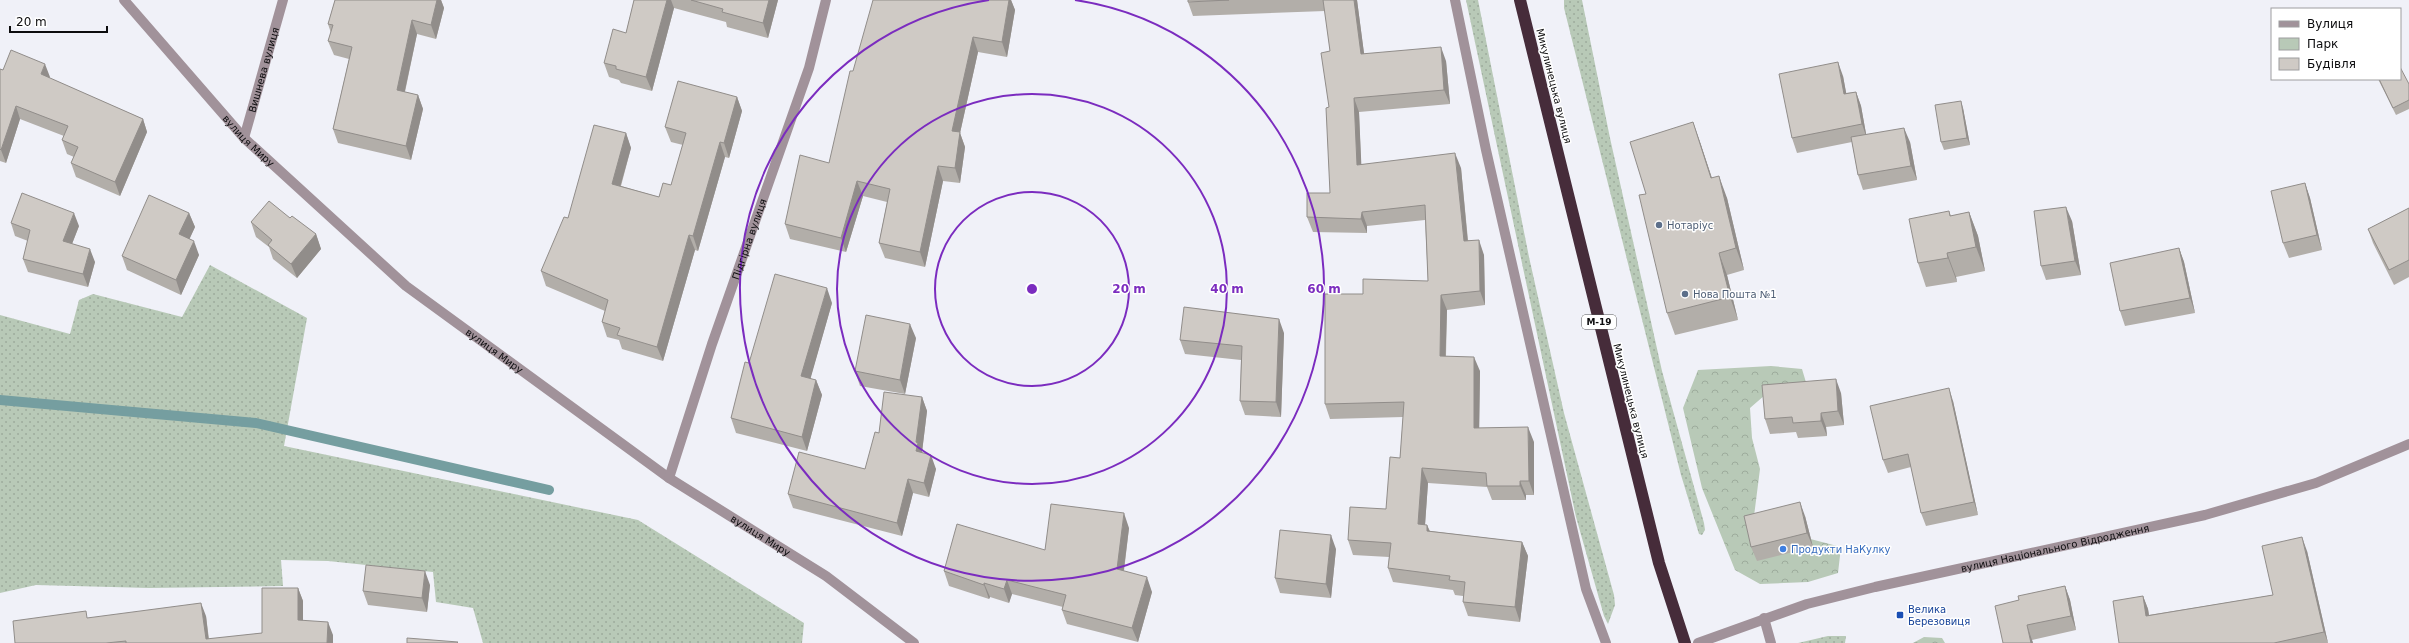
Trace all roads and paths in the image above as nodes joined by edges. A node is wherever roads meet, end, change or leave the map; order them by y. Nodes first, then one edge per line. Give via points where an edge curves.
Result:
1 (124, 0) edge
2 (282, 0) edge
3 (826, 0) edge
4 (1455, 0) edge
5 (1520, 0) edge
6 (244, 138) junction
7 (2409, 444) edge
8 (669, 478) junction
9 (1764, 618) junction
10 (914, 643) edge
11 (1606, 643) edge
12 (1685, 643) edge
13 (1698, 643) edge
14 (1772, 643) edge

1 - 6 street, вулиця Миру
2 - 6 street, Вишнева вулиця
3 - 8 street, Підгірна вулиця via 809,68 712,344
4 - 11 street via 1486,150 1582,573
5 - 12 highway, Микулинецька вулиця / М-19 via 1659,563
6 - 8 street, вулиця Миру via 406,286
7 - 9 street, вулиця Національного Відродження via 2316,483 2205,515 1875,587
8 - 10 street, вулиця Миру via 826,576
9 - 13 street, вулиця Національного Відродження
9 - 14 street

